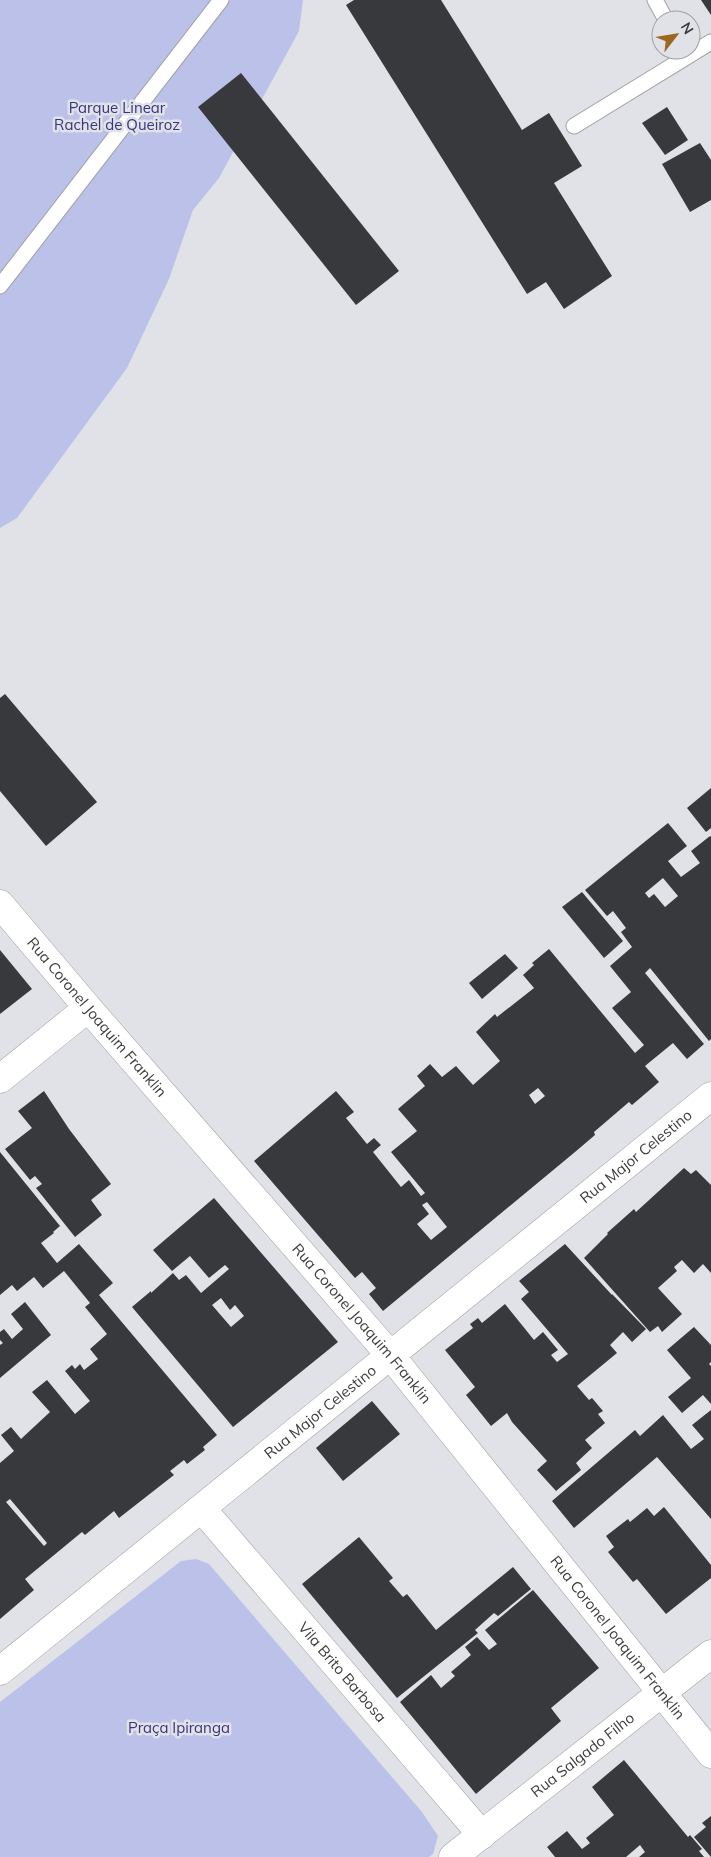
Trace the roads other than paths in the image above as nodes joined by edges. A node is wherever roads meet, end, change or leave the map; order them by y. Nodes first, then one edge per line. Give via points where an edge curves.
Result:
1 (221, 0) edge
2 (674, 60) edge
3 (574, 126) dead end
4 (0, 286) edge
5 (0, 904) edge
6 (88, 1008) junction
7 (0, 1079) edge
8 (711, 1096) edge
9 (391, 1356) junction
10 (202, 1509) junction
11 (711, 1654) edge
12 (0, 1671) edge
13 (662, 1694) junction
14 (711, 1754) edge
15 (482, 1835) junction
16 (453, 1857) edge

1 - 4 lane
2 - 3 lane
5 - 6 street, Rua Coronel Joaquim Franklin
6 - 7 street
6 - 9 street, Rua Coronel Joaquim Franklin
8 - 9 street, Rua Major Celestino
9 - 10 street, Rua Major Celestino
9 - 13 street, Rua Coronel Joaquim Franklin
10 - 12 street, Rua Major Celestino
10 - 15 street, Vila Brito Barbosa
11 - 13 street, Rua Salgado Filho
13 - 14 street, Rua Coronel Joaquim Franklin
13 - 15 street, Rua Salgado Filho
15 - 16 street, Rua Salgado Filho

